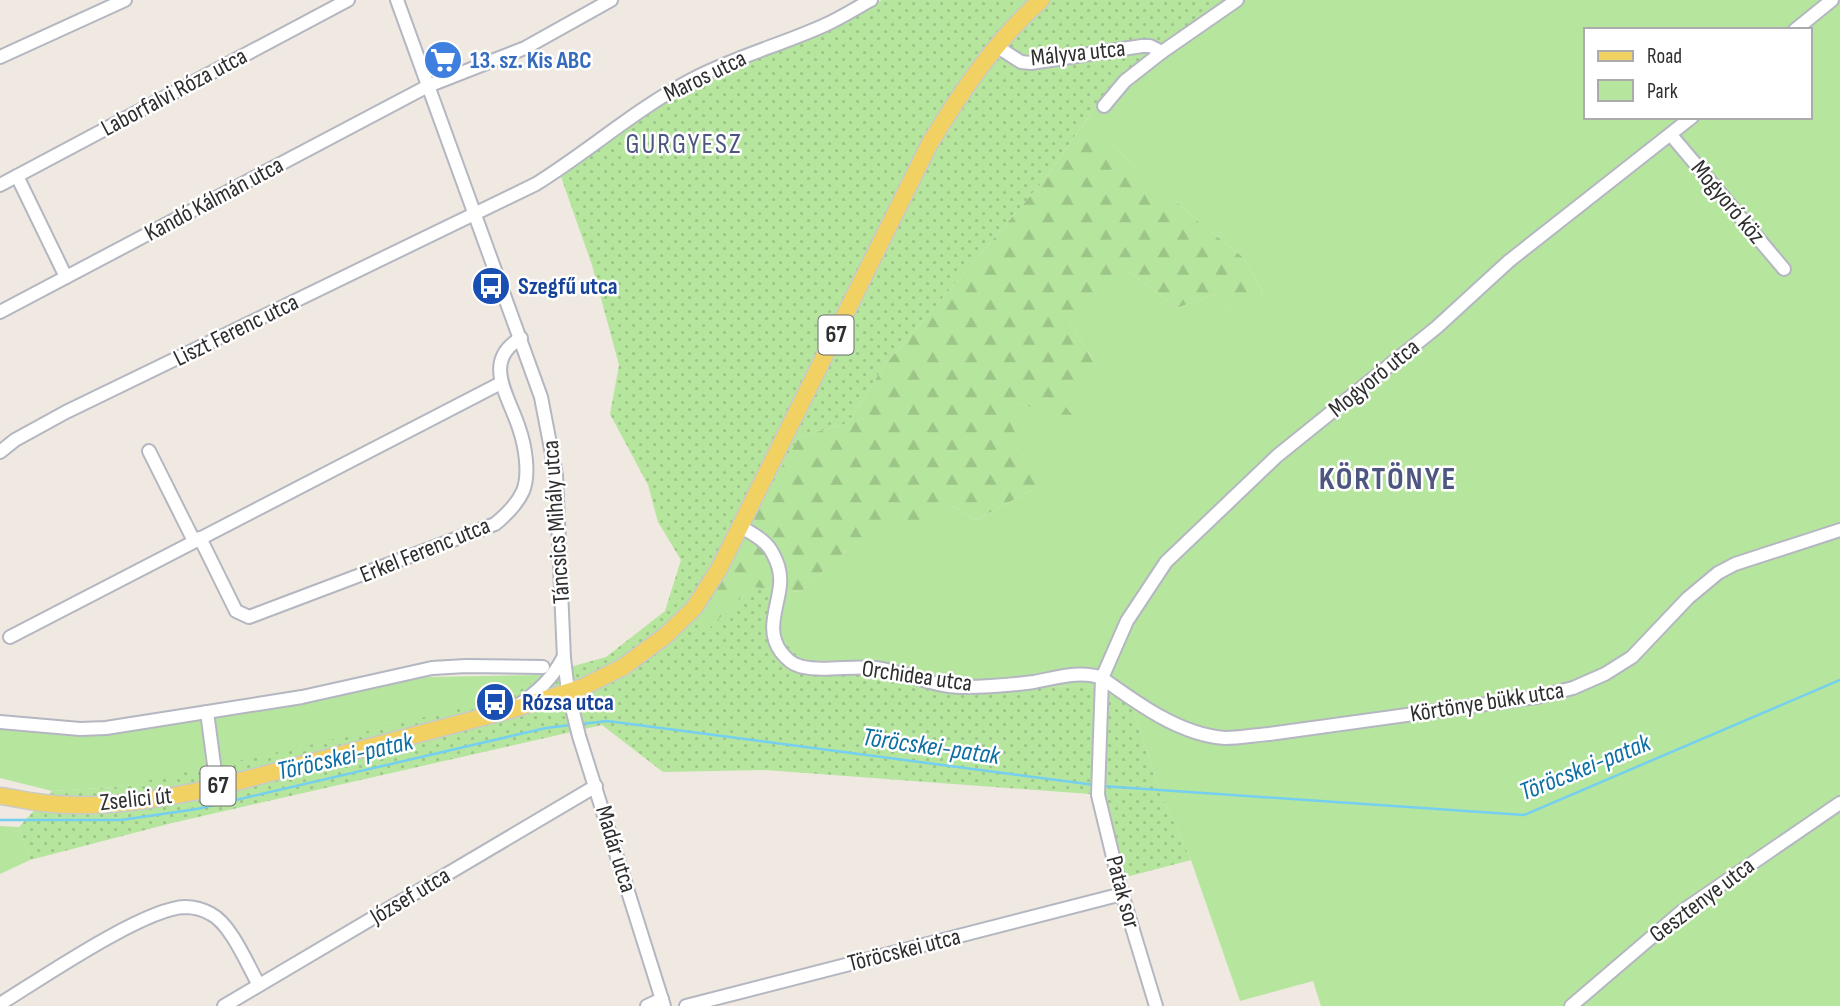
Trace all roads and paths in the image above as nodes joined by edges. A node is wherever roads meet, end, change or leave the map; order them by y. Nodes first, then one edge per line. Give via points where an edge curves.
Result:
1 (125, 0) edge
2 (348, 0) edge
3 (397, 0) edge
4 (611, 0) edge
5 (872, 0) edge
6 (1041, 0) edge
7 (1237, 0) edge
8 (1832, 0) edge
9 (1797, 28) edge
10 (996, 46) junction
11 (1162, 52) junction
12 (0, 57) edge
13 (428, 86) junction
14 (1104, 106) dead end
15 (1690, 119) edge
16 (1671, 135) junction
17 (18, 176) junction
18 (0, 185) edge
19 (476, 213) junction
20 (1784, 269) dead end
21 (66, 277) junction
22 (0, 312) edge
23 (521, 338) junction
24 (501, 383) junction
25 (149, 450) dead end
26 (0, 452) edge
27 (741, 527) junction
28 (1840, 530) edge
29 (197, 539) junction
30 (10, 637) dead end
31 (564, 658) junction
32 (543, 667) dead end
33 (1102, 678) junction
34 (570, 701) junction
35 (513, 709) junction
36 (207, 712) junction
37 (0, 722) edge
38 (596, 786) junction
39 (217, 787) junction
40 (0, 796) edge
41 (1840, 803) edge
42 (1122, 894) junction
43 (259, 985) junction
44 (663, 1003) edge
45 (0, 1004) edge
46 (224, 1006) edge
47 (648, 1006) edge
48 (686, 1006) edge
49 (1156, 1006) edge
50 (1571, 1006) edge

1 - 12 street
2 - 17 street, Laborfalvi Róza utca
3 - 13 street, Táncsics Mihály utca
4 - 13 street, Kandó Kálmán utca via 526,48
5 - 19 street, Maros utca via 825,25 692,79 536,184
6 - 10 main road, 67
7 - 11 street, Mályva utca
8 - 9 street
10 - 11 street, Mályva utca via 1031,63 1142,46
10 - 27 main road, 67 via 930,143
11 - 14 street, Mályva utca
13 - 19 street, Táncsics Mihály utca
13 - 21 street, Kandó Kálmán utca
15 - 16 street, Mogyoró utca
16 - 20 street, Mogyoró köz
16 - 33 street, Mogyoró utca via 1509,261 1437,327 1277,456 1195,533 1166,562 1128,621
17 - 18 street, Laborfalvi Róza utca
17 - 21 street
19 - 23 street, Táncsics Mihály utca
19 - 26 street, Liszt Ferenc utca via 66,412
21 - 22 street, Kandó Kálmán utca
23 - 24 street via 503,354
23 - 31 street, Táncsics Mihály utca via 541,397 556,475
24 - 29 street
24 - 29 street, Erkel Ferenc utca via 520,430 526,463 524,490 495,524 249,617 236,611
25 - 29 street
27 - 33 street, Orchidea utca via 773,552 780,585 773,633 777,646 796,665 879,668 964,687 1080,674
27 - 34 main road, 67 via 694,608 653,647
28 - 33 street, Körtönye bükk utca via 1718,573 1632,657 1573,688 1537,697 1225,738 1158,716
29 - 30 street
31 - 34 street, Táncsics Mihály utca
31 - 35 street via 543,687
32 - 36 street via 432,668 302,697
33 - 42 street, Patak sor via 1098,795
34 - 35 main road, 67
34 - 38 street, Madár utca
35 - 39 main road, Zselici út / 67
36 - 37 street via 106,728
36 - 39 street
38 - 43 street, József utca
38 - 44 street, Madár utca
39 - 40 main road, Zselici út / 67 via 172,797 79,805
41 - 50 street, Gesztenye utca via 1681,912
42 - 48 street, Töröcskei utca
42 - 49 street, Patak sor
43 - 45 street via 226,927 214,915 184,907 150,917 109,938
43 - 46 street, József utca
44 - 47 street

